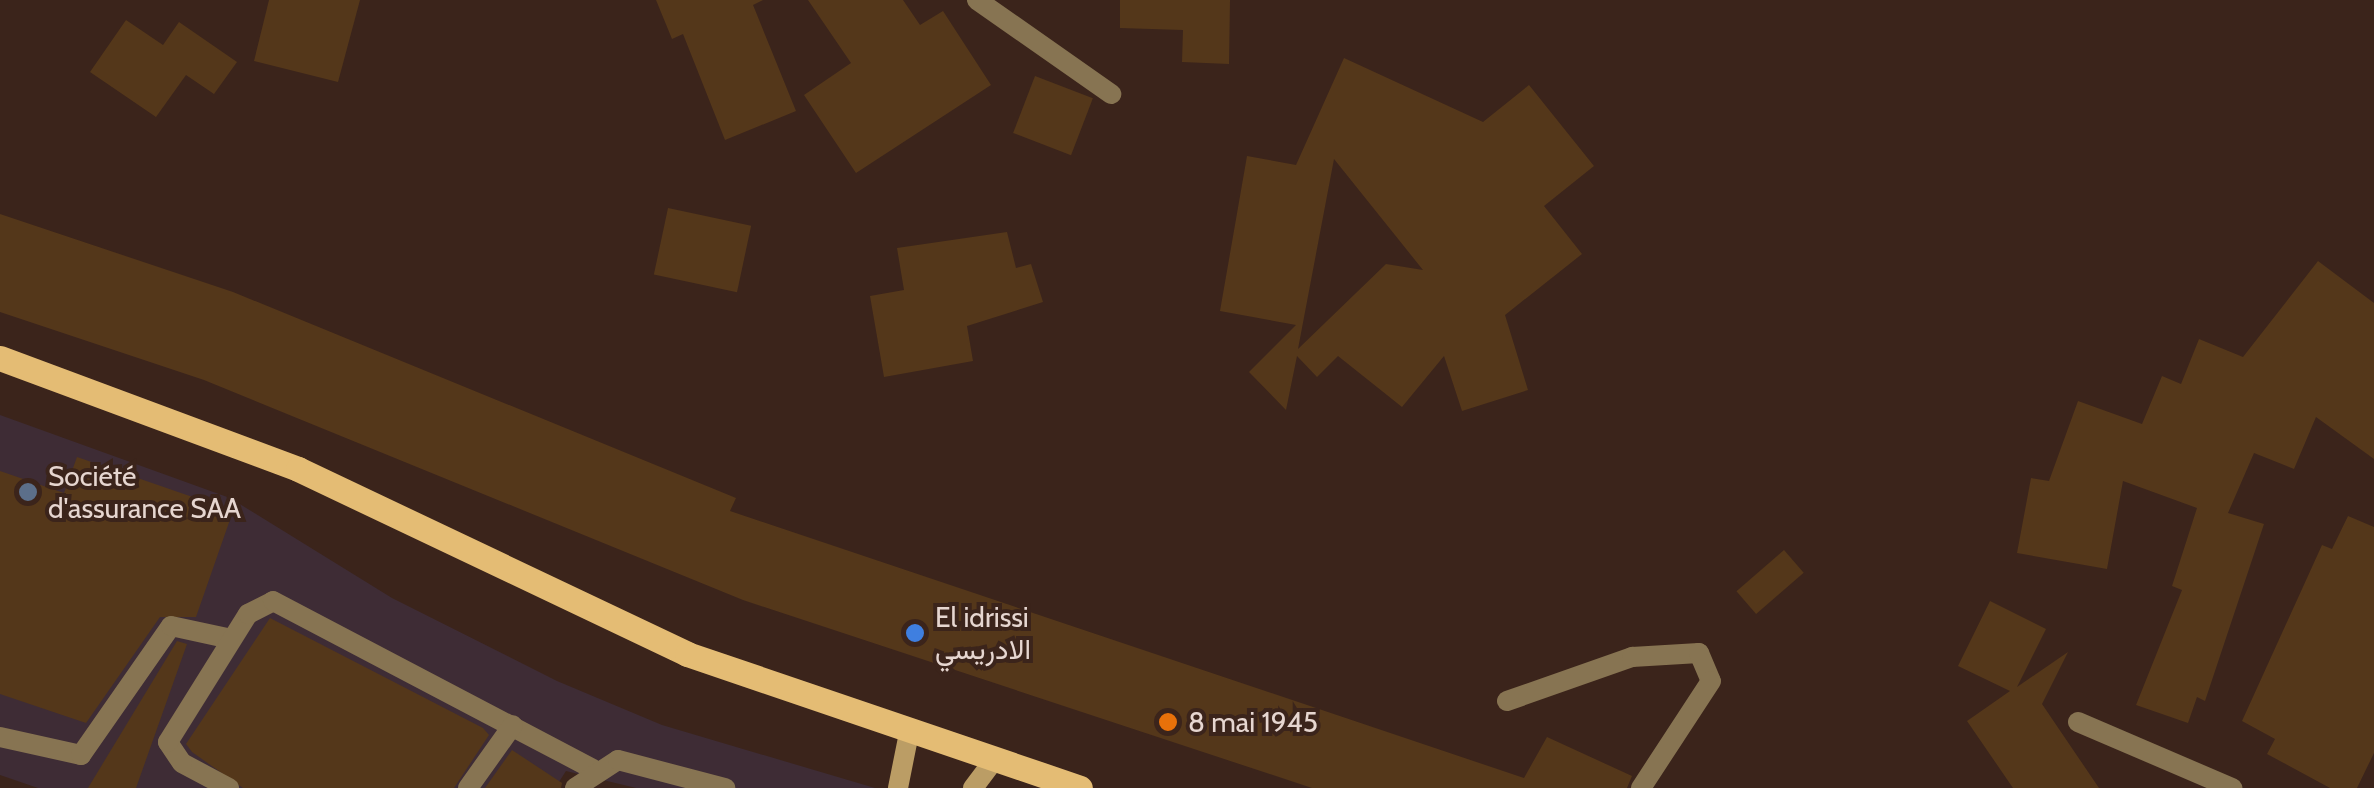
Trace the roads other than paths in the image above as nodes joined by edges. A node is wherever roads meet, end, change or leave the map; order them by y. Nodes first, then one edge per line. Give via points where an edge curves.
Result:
1 (978, 0) edge
2 (1111, 94) dead end
3 (0, 358) edge
4 (232, 640) junction
5 (1507, 701) dead end
6 (2078, 722) dead end
7 (513, 726) junction
8 (909, 733) junction
9 (0, 737) edge
10 (992, 763) junction
11 (593, 769) junction
12 (229, 788) edge
13 (468, 788) edge
14 (575, 788) edge
15 (725, 788) edge
16 (898, 788) edge
17 (972, 788) edge
18 (1080, 788) edge
19 (1641, 788) edge
20 (2232, 788) edge

1 - 2 street
3 - 8 main road via 298,469 688,654
4 - 7 street via 260,604 286,603
4 - 9 street via 171,626 81,755
4 - 12 street via 168,742 182,763
5 - 19 street via 1632,658 1699,653 1711,680
6 - 20 street
7 - 11 street
7 - 13 street
8 - 10 main road
8 - 16 main road
10 - 17 main road
10 - 18 main road
11 - 14 street
11 - 15 street via 634,760

